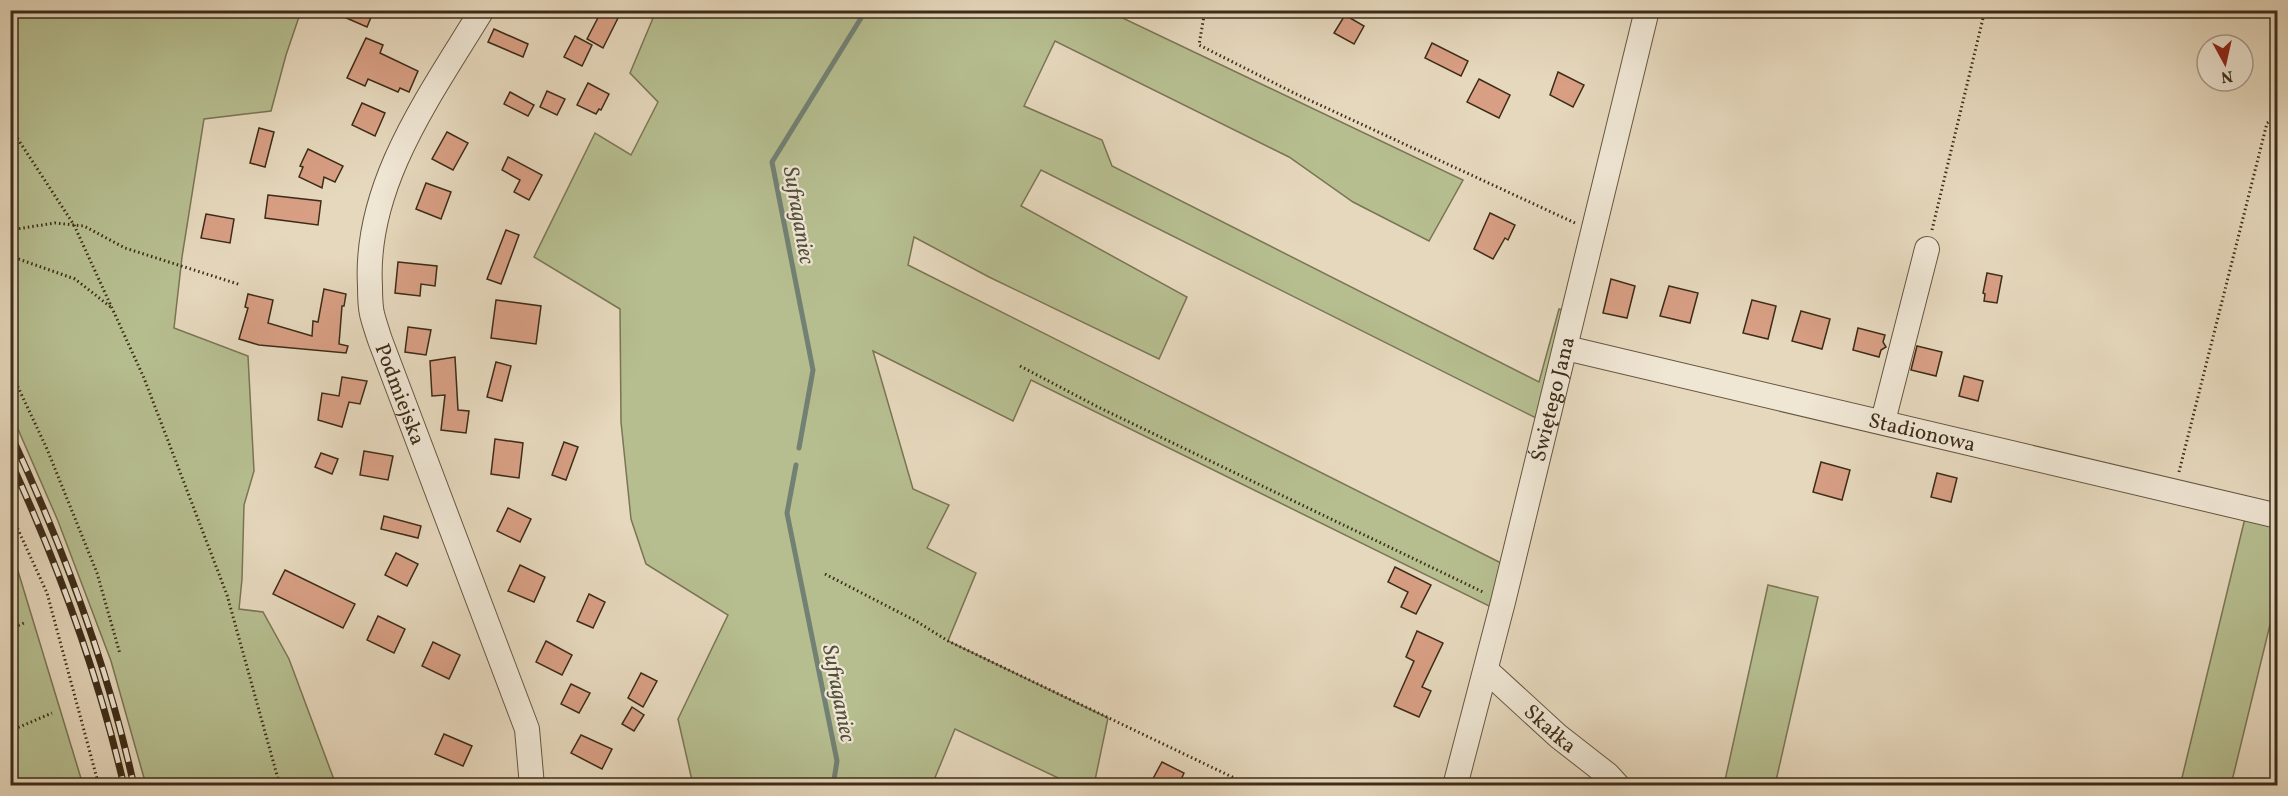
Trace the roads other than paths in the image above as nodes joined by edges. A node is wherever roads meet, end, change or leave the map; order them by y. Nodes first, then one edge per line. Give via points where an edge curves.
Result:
1 (482, 10) edge
2 (1647, 10) edge
3 (1927, 249) road end
4 (1566, 348) junction
5 (1883, 421) junction
6 (2277, 516) edge
7 (1486, 670) junction
8 (532, 786) edge
9 (1455, 786) edge
10 (1618, 786) edge

1 - 8 street, Podmiejska via 403,144 381,200 372,234 371,312 526,729
2 - 4 street, Świętego Jana
3 - 5 street
4 - 5 street, Stadionowa
4 - 7 street, Świętego Jana
5 - 6 street, Stadionowa
7 - 9 street, Świętego Jana
7 - 10 street, Skałka

